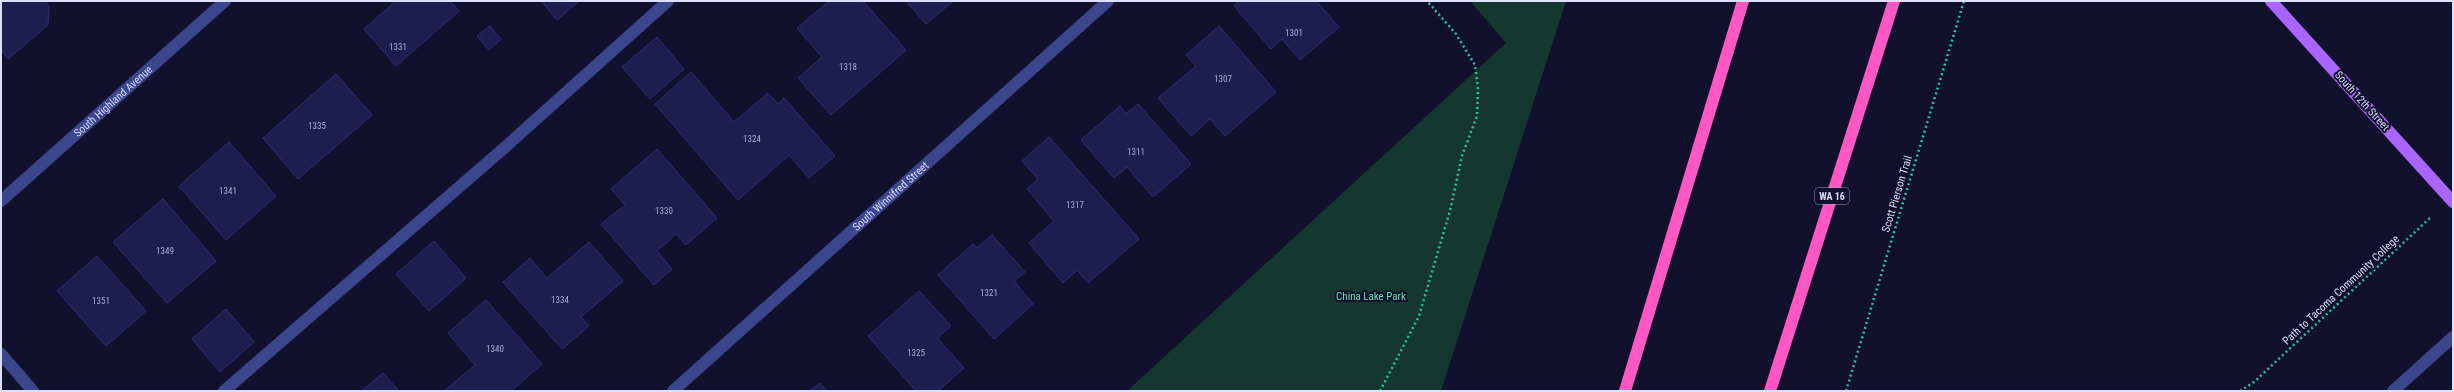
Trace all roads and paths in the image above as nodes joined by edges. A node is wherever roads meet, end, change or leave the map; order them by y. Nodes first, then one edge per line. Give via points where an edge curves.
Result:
1 (225, 1) edge
2 (668, 1) edge
3 (1108, 1) edge
4 (1427, 1) edge
5 (1742, 1) edge
6 (1894, 1) edge
7 (1964, 1) edge
8 (2271, 1) edge
9 (2452, 200) edge
10 (1, 201) edge
11 (2453, 337) edge
12 (1, 354) edge
13 (33, 391) edge
14 (224, 391) edge
15 (673, 391) edge
16 (1380, 391) edge
17 (1625, 391) edge
18 (1770, 391) edge
19 (1846, 391) edge
20 (2240, 391) edge
21 (2393, 391) edge

1 - 10 street, South Highland Avenue
2 - 14 street via 503,149
3 - 15 street, South Winnifred Street
4 - 16 path via 1456,34 1475,65 1478,89 1477,116 1462,156 1450,211 1419,316
5 - 17 highway
6 - 18 highway, WA 16
7 - 19 path, Scott Pierson Trail
8 - 9 main road, South 12th Street
9 - 20 path, Path to Tacoma Community College via 2254,382
11 - 21 street
12 - 13 street

